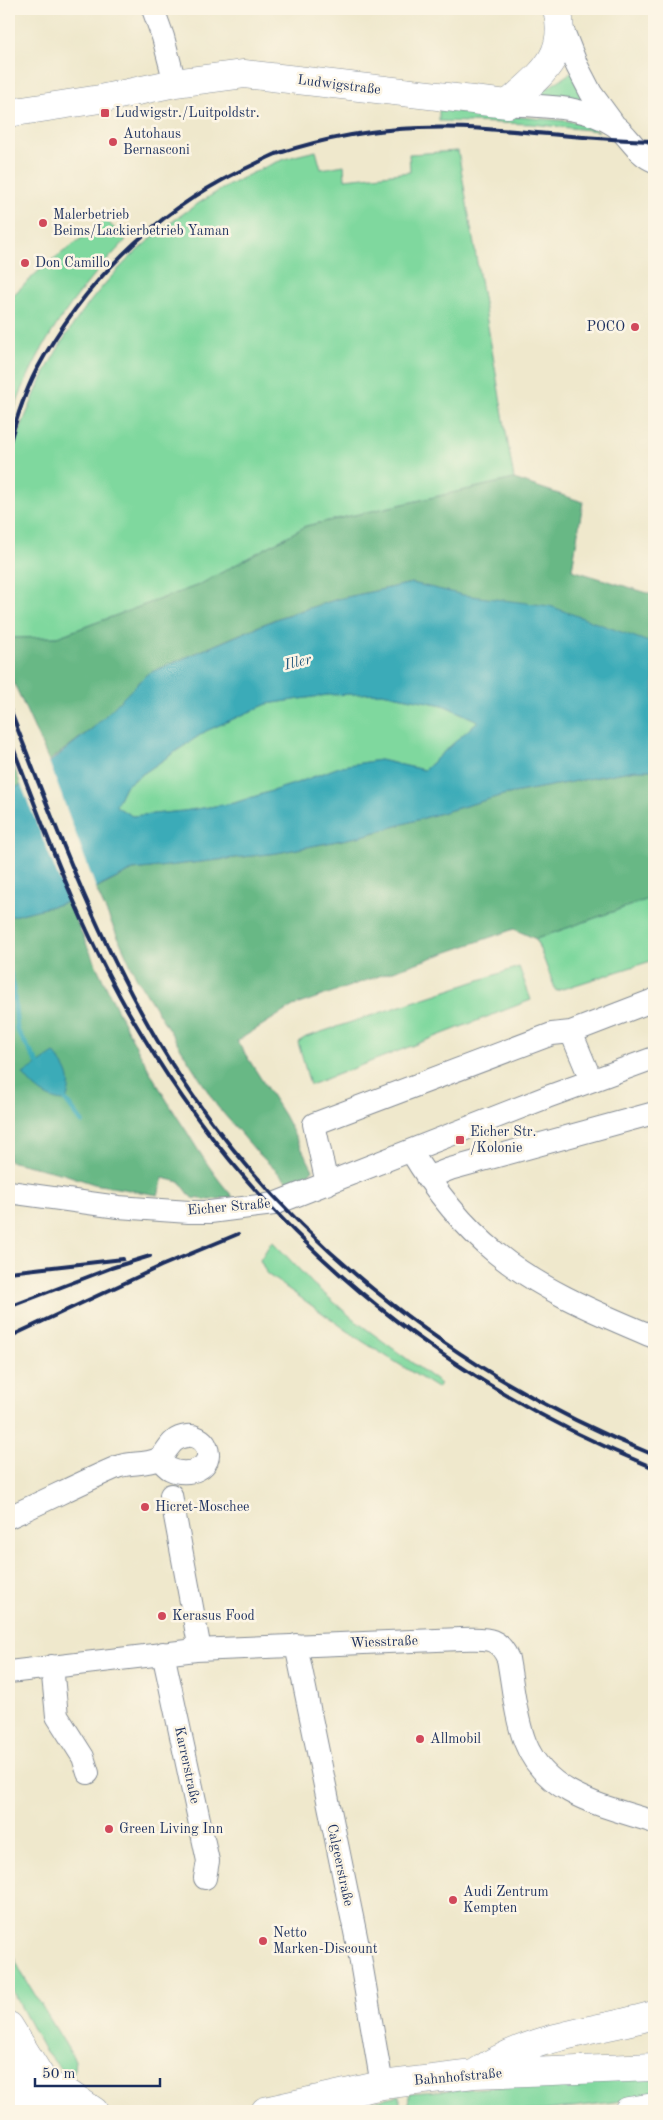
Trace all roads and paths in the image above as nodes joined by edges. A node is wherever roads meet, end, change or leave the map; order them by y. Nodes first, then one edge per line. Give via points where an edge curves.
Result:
1 (153, 9) edge
2 (558, 16) edge
3 (175, 83) junction
4 (508, 104) junction
5 (9, 113) edge
6 (615, 126) junction
7 (654, 160) edge
8 (654, 1000) edge
9 (571, 1032) junction
10 (654, 1058) edge
11 (591, 1080) junction
12 (654, 1113) edge
13 (411, 1151) junction
14 (427, 1178) junction
15 (327, 1184) junction
16 (9, 1192) edge
17 (654, 1337) edge
18 (159, 1458) dead end
19 (171, 1494) dead end
20 (9, 1517) edge
21 (296, 1645) junction
22 (200, 1650) junction
23 (163, 1653) junction
24 (52, 1666) junction
25 (9, 1672) edge
26 (88, 1773) dead end
27 (654, 1822) edge
28 (205, 1878) dead end
29 (654, 2015) edge
30 (9, 2026) edge
31 (654, 2067) edge
32 (10, 2068) edge
33 (474, 2074) junction
34 (46, 2084) junction
35 (382, 2085) junction
36 (654, 2107) edge
37 (13, 2111) edge
38 (30, 2111) edge
39 (62, 2111) edge
40 (94, 2111) edge
41 (265, 2111) edge
42 (628, 2111) edge

1 - 3 street
2 - 4 main road via 557,49 548,67
2 - 6 street via 577,66
3 - 4 main road, Ludwigstraße via 244,74
3 - 5 main road, Ludwigstraße
4 - 6 street, Ludwigstraße via 592,114
6 - 7 street, Ludwigstraße via 642,154
8 - 9 street
9 - 11 street
9 - 15 street via 552,1034 314,1124
10 - 11 street, Eicher Straße
11 - 13 street, Eicher Straße
12 - 14 street
13 - 14 street
13 - 15 street, Eicher Straße
14 - 17 street via 496,1253 537,1282
15 - 16 street, Eicher Straße via 274,1204 196,1212 118,1207
18 - 20 street via 119,1466
19 - 22 street
21 - 22 street, Wiesstraße
21 - 27 street, Wiesstraße via 461,1639 495,1641 508,1659 526,1744 550,1778 575,1796
21 - 35 street, Calgeerstraße via 359,1951
22 - 23 street, Wiesstraße
23 - 24 street, Wiesstraße
23 - 28 street, Karrerstraße via 208,1861
24 - 25 street, Wiesstraße
24 - 26 street via 57,1716 83,1757
29 - 33 main road via 525,2046
30 - 34 main road
31 - 33 main road, Bahnhofstraße
32 - 37 street
32 - 38 main road
33 - 35 main road, Bahnhofstraße
34 - 39 main road
34 - 40 main road via 66,2092
35 - 41 main road, Bahnhofstraße
36 - 42 main road

